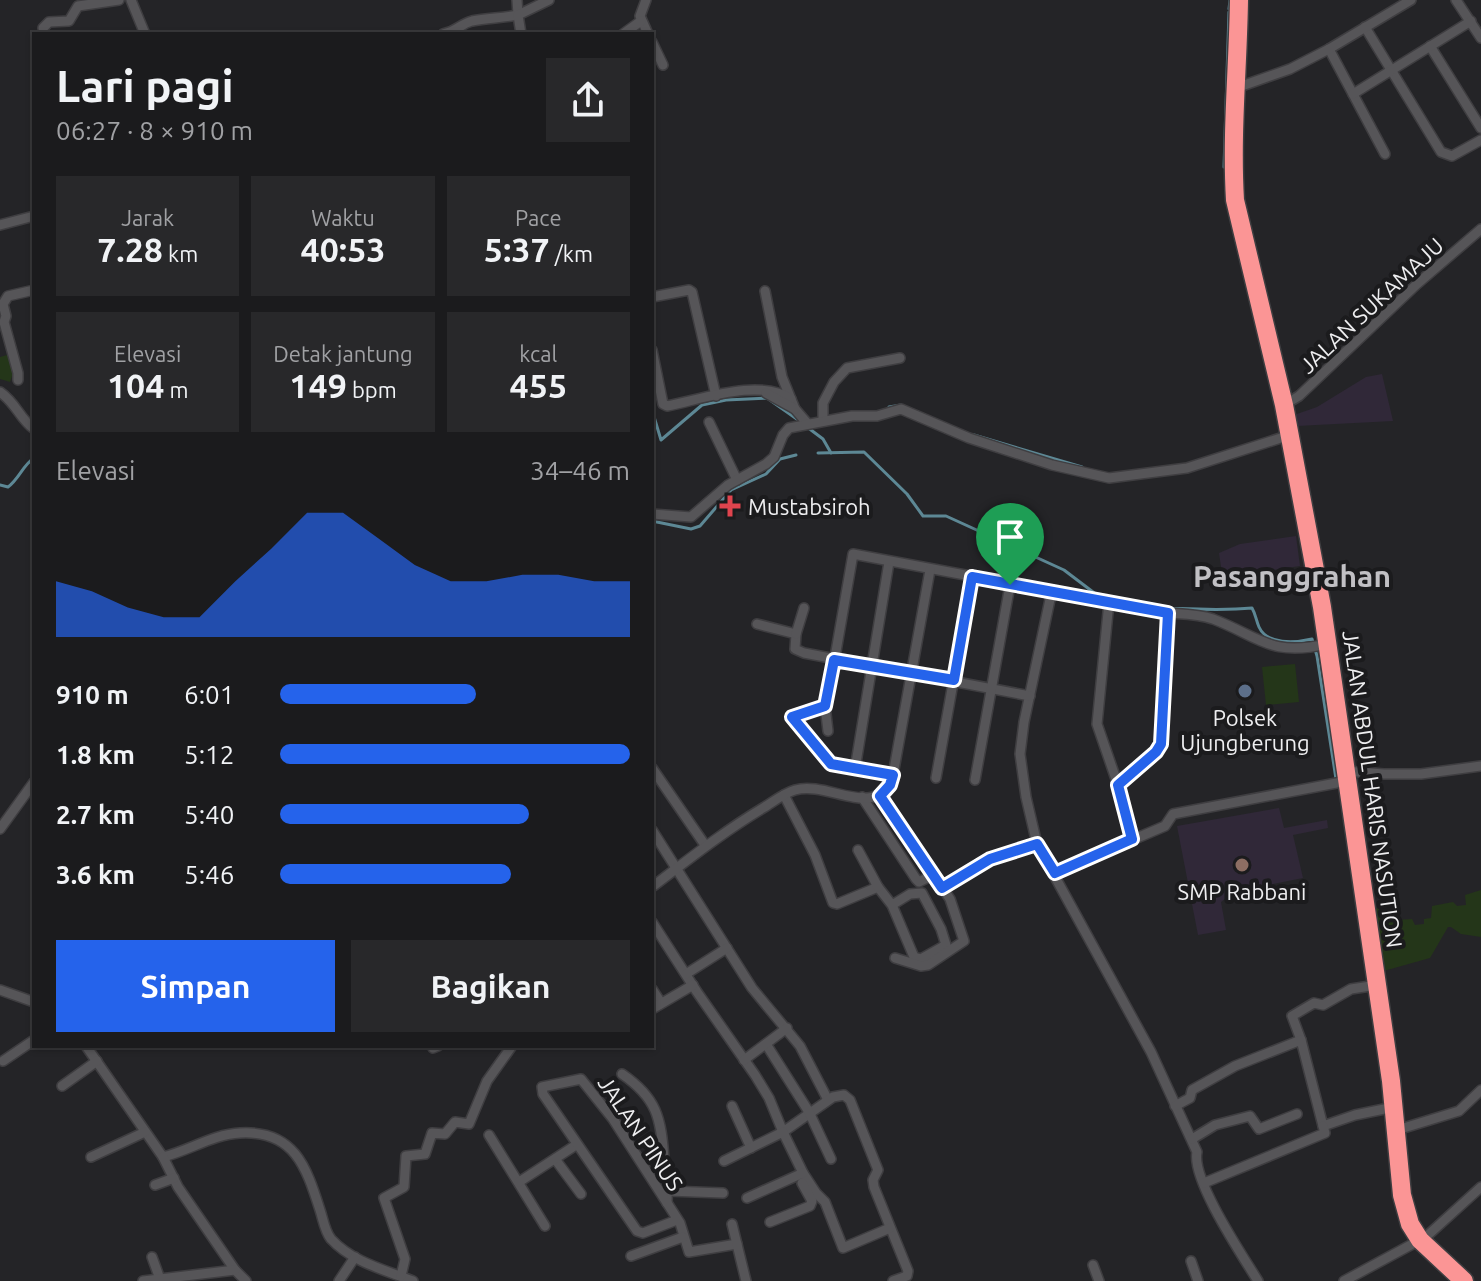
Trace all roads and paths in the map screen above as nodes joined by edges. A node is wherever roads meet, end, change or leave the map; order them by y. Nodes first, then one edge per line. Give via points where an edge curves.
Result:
1 (119, 0) edge
2 (131, 0) edge
3 (517, 0) edge
4 (549, 0) edge
5 (646, 0) edge
6 (1239, 0) edge
7 (1411, 0) edge
8 (1456, 0) edge
9 (518, 15) junction
10 (641, 21) junction
11 (1471, 21) junction
12 (1365, 27) junction
13 (43, 28) dead end
14 (144, 32) edge
15 (457, 32) edge
16 (521, 32) edge
17 (626, 32) edge
18 (647, 32) edge
19 (1481, 38) edge
20 (654, 46) edge
21 (1430, 46) junction
22 (1329, 49) junction
23 (663, 65) dead end
24 (1391, 71) junction
25 (1235, 89) junction
26 (1353, 94) junction
27 (1481, 128) edge
28 (1481, 140) edge
29 (1385, 154) dead end
30 (32, 217) edge
31 (0, 225) edge
32 (1481, 229) edge
33 (32, 290) edge
34 (765, 291) dead end
35 (654, 297) edge
36 (900, 358) dead end
37 (654, 360) edge
38 (3, 394) edge
39 (716, 396) junction
40 (793, 404) junction
41 (1284, 405) junction
42 (823, 420) junction
43 (709, 422) dead end
44 (804, 424) junction
45 (32, 427) edge
46 (1290, 435) junction
47 (737, 480) junction
48 (654, 514) edge
49 (889, 562) junction
50 (930, 570) junction
51 (972, 577) junction
52 (1010, 585) junction
53 (1052, 590) junction
54 (1109, 602) junction
55 (804, 608) dead end
56 (1168, 613) junction
57 (757, 624) dead end
58 (796, 634) junction
59 (1318, 646) junction
60 (834, 660) junction
61 (872, 666) junction
62 (913, 673) junction
63 (954, 680) junction
64 (992, 688) junction
65 (1030, 696) junction
66 (825, 706) junction
67 (828, 731) dead end
68 (1481, 766) edge
69 (855, 769) junction
70 (654, 771) edge
71 (893, 775) junction
72 (1346, 776) junction
73 (936, 778) dead end
74 (975, 780) dead end
75 (32, 785) edge
76 (1118, 785) junction
77 (784, 795) junction
78 (880, 796) junction
79 (862, 797) junction
80 (0, 829) edge
81 (654, 833) edge
82 (1132, 839) junction
83 (1037, 844) junction
84 (705, 845) junction
85 (858, 850) dead end
86 (676, 869) junction
87 (1055, 873) junction
88 (929, 877) dead end
89 (654, 886) edge
90 (878, 887) junction
91 (942, 888) junction
92 (892, 905) junction
93 (654, 925) edge
94 (727, 948) junction
95 (895, 958) dead end
96 (686, 974) junction
97 (693, 985) junction
98 (1377, 985) junction
99 (0, 990) edge
100 (32, 1001) edge
101 (657, 1006) edge
102 (787, 1028) junction
103 (1301, 1040) junction
104 (32, 1041) edge
105 (766, 1044) junction
106 (87, 1048) edge
107 (511, 1048) edge
108 (744, 1060) junction
109 (3, 1061) dead end
110 (97, 1061) junction
111 (622, 1074) dead end
112 (62, 1086) dead end
113 (1481, 1090) edge
114 (828, 1100) junction
115 (732, 1106) dead end
116 (1175, 1106) junction
117 (1394, 1107) junction
118 (809, 1112) junction
119 (1297, 1114) dead end
120 (1323, 1126) junction
121 (1397, 1130) junction
122 (145, 1132) junction
123 (783, 1132) junction
124 (489, 1135) dead end
125 (1192, 1139) junction
126 (576, 1145) junction
127 (751, 1148) junction
128 (91, 1157) dead end
129 (163, 1157) junction
130 (555, 1159) junction
131 (831, 1159) dead end
132 (724, 1161) dead end
133 (800, 1174) junction
134 (174, 1178) junction
135 (519, 1182) junction
136 (1204, 1183) junction
137 (155, 1185) dead end
138 (1481, 1187) edge
139 (668, 1191) junction
140 (723, 1193) dead end
141 (581, 1194) dead end
142 (747, 1198) dead end
143 (667, 1203) junction
144 (677, 1220) junction
145 (770, 1222) dead end
146 (732, 1224) dead end
147 (545, 1226) dead end
148 (890, 1228) junction
149 (683, 1237) junction
150 (1424, 1238) junction
151 (737, 1244) junction
152 (631, 1256) dead end
153 (152, 1257) dead end
154 (355, 1257) junction
155 (1191, 1261) dead end
156 (1093, 1265) dead end
157 (235, 1270) junction
158 (401, 1276) junction
159 (198, 1278) edge
160 (160, 1279) junction
161 (145, 1281) edge
162 (246, 1281) edge
163 (339, 1281) edge
164 (413, 1281) edge
165 (746, 1281) edge
166 (893, 1281) edge
167 (1099, 1281) edge
168 (1198, 1281) edge
169 (1258, 1281) edge
170 (1344, 1281) edge
171 (1464, 1281) edge
172 (1477, 1281) edge

1 - 13 street via 78,6 69,21 49,22
2 - 14 street
3 - 9 street
4 - 9 street
5 - 10 street
6 - 25 highway, JALAN ABDUL HARIS NASUTION
7 - 12 street
8 - 11 street
9 - 15 street via 474,21
9 - 16 street
10 - 17 street
10 - 18 street
11 - 19 street
11 - 21 street
12 - 22 street
12 - 24 street
20 - 23 street
21 - 24 street
21 - 27 street
22 - 25 street
22 - 26 street
24 - 26 street
24 - 28 street via 1446,156
25 - 41 highway, JALAN ABDUL HARIS NASUTION via 1232,169 1237,211
26 - 29 street
30 - 31 street
32 - 41 street, JALAN SUKAMAJU
33 - 38 street via 8,296 3,304 17,380
34 - 40 street via 777,360
35 - 39 street via 692,292
36 - 42 street via 847,368 823,403
37 - 39 street via 663,404
38 - 45 street
39 - 40 street via 758,388
40 - 44 street
41 - 46 highway, JALAN ABDUL HARIS NASUTION
42 - 44 street
42 - 46 street via 901,409 969,438 1109,478 1187,468
43 - 47 street
44 - 47 street via 784,432 774,457
46 - 59 highway, JALAN ABDUL HARIS NASUTION
47 - 48 street via 691,517
49 - 50 street
49 - 60 street via 853,554
49 - 61 street
50 - 51 street
50 - 62 street
51 - 52 street
51 - 63 street
52 - 53 street
52 - 64 street
53 - 54 street
53 - 65 street
54 - 56 street
54 - 76 street via 1097,724
55 - 58 street
56 - 59 street via 1211,618 1268,646
56 - 76 street via 1160,747
57 - 58 street
58 - 60 street via 796,651
59 - 72 highway, JALAN ABDUL HARIS NASUTION
60 - 61 street
60 - 66 street
61 - 62 street
61 - 69 street
62 - 63 street
62 - 71 street
63 - 64 street
63 - 73 street
64 - 65 street
64 - 74 street
65 - 83 street via 1020,754
66 - 67 street
66 - 69 street via 792,719 826,761
68 - 72 street
69 - 71 street
70 - 84 street
71 - 78 street
72 - 82 street via 1173,814 1165,826
72 - 98 highway, JALAN ABDUL HARIS NASUTION
75 - 80 street
76 - 82 street
77 - 79 street via 801,788
77 - 84 street
77 - 90 street via 833,903
78 - 79 street
78 - 91 street
79 - 88 street via 916,879
81 - 86 street
82 - 87 street
83 - 87 street
83 - 91 street via 990,859
84 - 86 street
85 - 90 street
86 - 89 street
86 - 94 street
87 - 116 street
90 - 92 street
91 - 95 street via 964,941 928,965
92 - 92 street via 914,957 921,959 946,945 922,893
93 - 96 street
94 - 96 street
94 - 102 street
96 - 97 street
97 - 101 street
97 - 108 street
98 - 103 street via 1351,989 1292,1016
98 - 117 highway, JALAN ABDUL HARIS NASUTION
99 - 100 street
102 - 105 street
102 - 114 street via 811,1062
103 - 116 street via 1235,1066
103 - 120 street
104 - 109 street
105 - 108 street
105 - 118 street
106 - 110 street
107 - 158 street via 487,1081 469,1124 455,1122 445,1134 432,1133 425,1154 406,1156 404,1187 384,1198 405,1259
108 - 123 street
110 - 112 street
110 - 122 street
111 - 139 street via 642,1087 654,1107
113 - 121 street via 1459,1111
114 - 118 street
114 - 148 street via 841,1095 850,1101 878,1170 873,1183
115 - 127 street
116 - 125 street
117 - 120 street
117 - 121 highway, JALAN ABDUL HARIS NASUTION
118 - 123 street
118 - 131 street
119 - 125 street via 1259,1129 1250,1116 1215,1125
120 - 136 street via 1325,1133
121 - 150 highway, JALAN ABDUL HARIS NASUTION via 1400,1160
122 - 128 street
122 - 129 street
123 - 127 street
123 - 133 street
124 - 135 street
125 - 136 street
126 - 130 street
126 - 143 street, JALAN PINUS via 541,1089 579,1077
126 - 144 street via 639,1232
127 - 132 street
129 - 134 street
129 - 154 street via 236,1133 280,1140 310,1178 328,1236
130 - 135 street
130 - 141 street
133 - 142 street
133 - 145 street via 811,1204
133 - 148 street via 825,1202 843,1248
134 - 137 street
134 - 157 street
135 - 147 street
136 - 169 street
138 - 150 street
139 - 140 street
139 - 143 street
143 - 144 street, JALAN PINUS
144 - 149 street, JALAN PINUS
146 - 151 street
148 - 166 street via 908,1271
149 - 151 street via 691,1253
149 - 152 street
150 - 170 street
150 - 171 highway, JALAN ABDUL HARIS NASUTION
150 - 172 highway, JALAN ABDUL HARIS NASUTION
151 - 165 street
153 - 160 street
154 - 158 street
154 - 163 street
155 - 168 street
156 - 167 street
157 - 159 street
157 - 162 street
158 - 164 street
159 - 160 street
160 - 161 street

